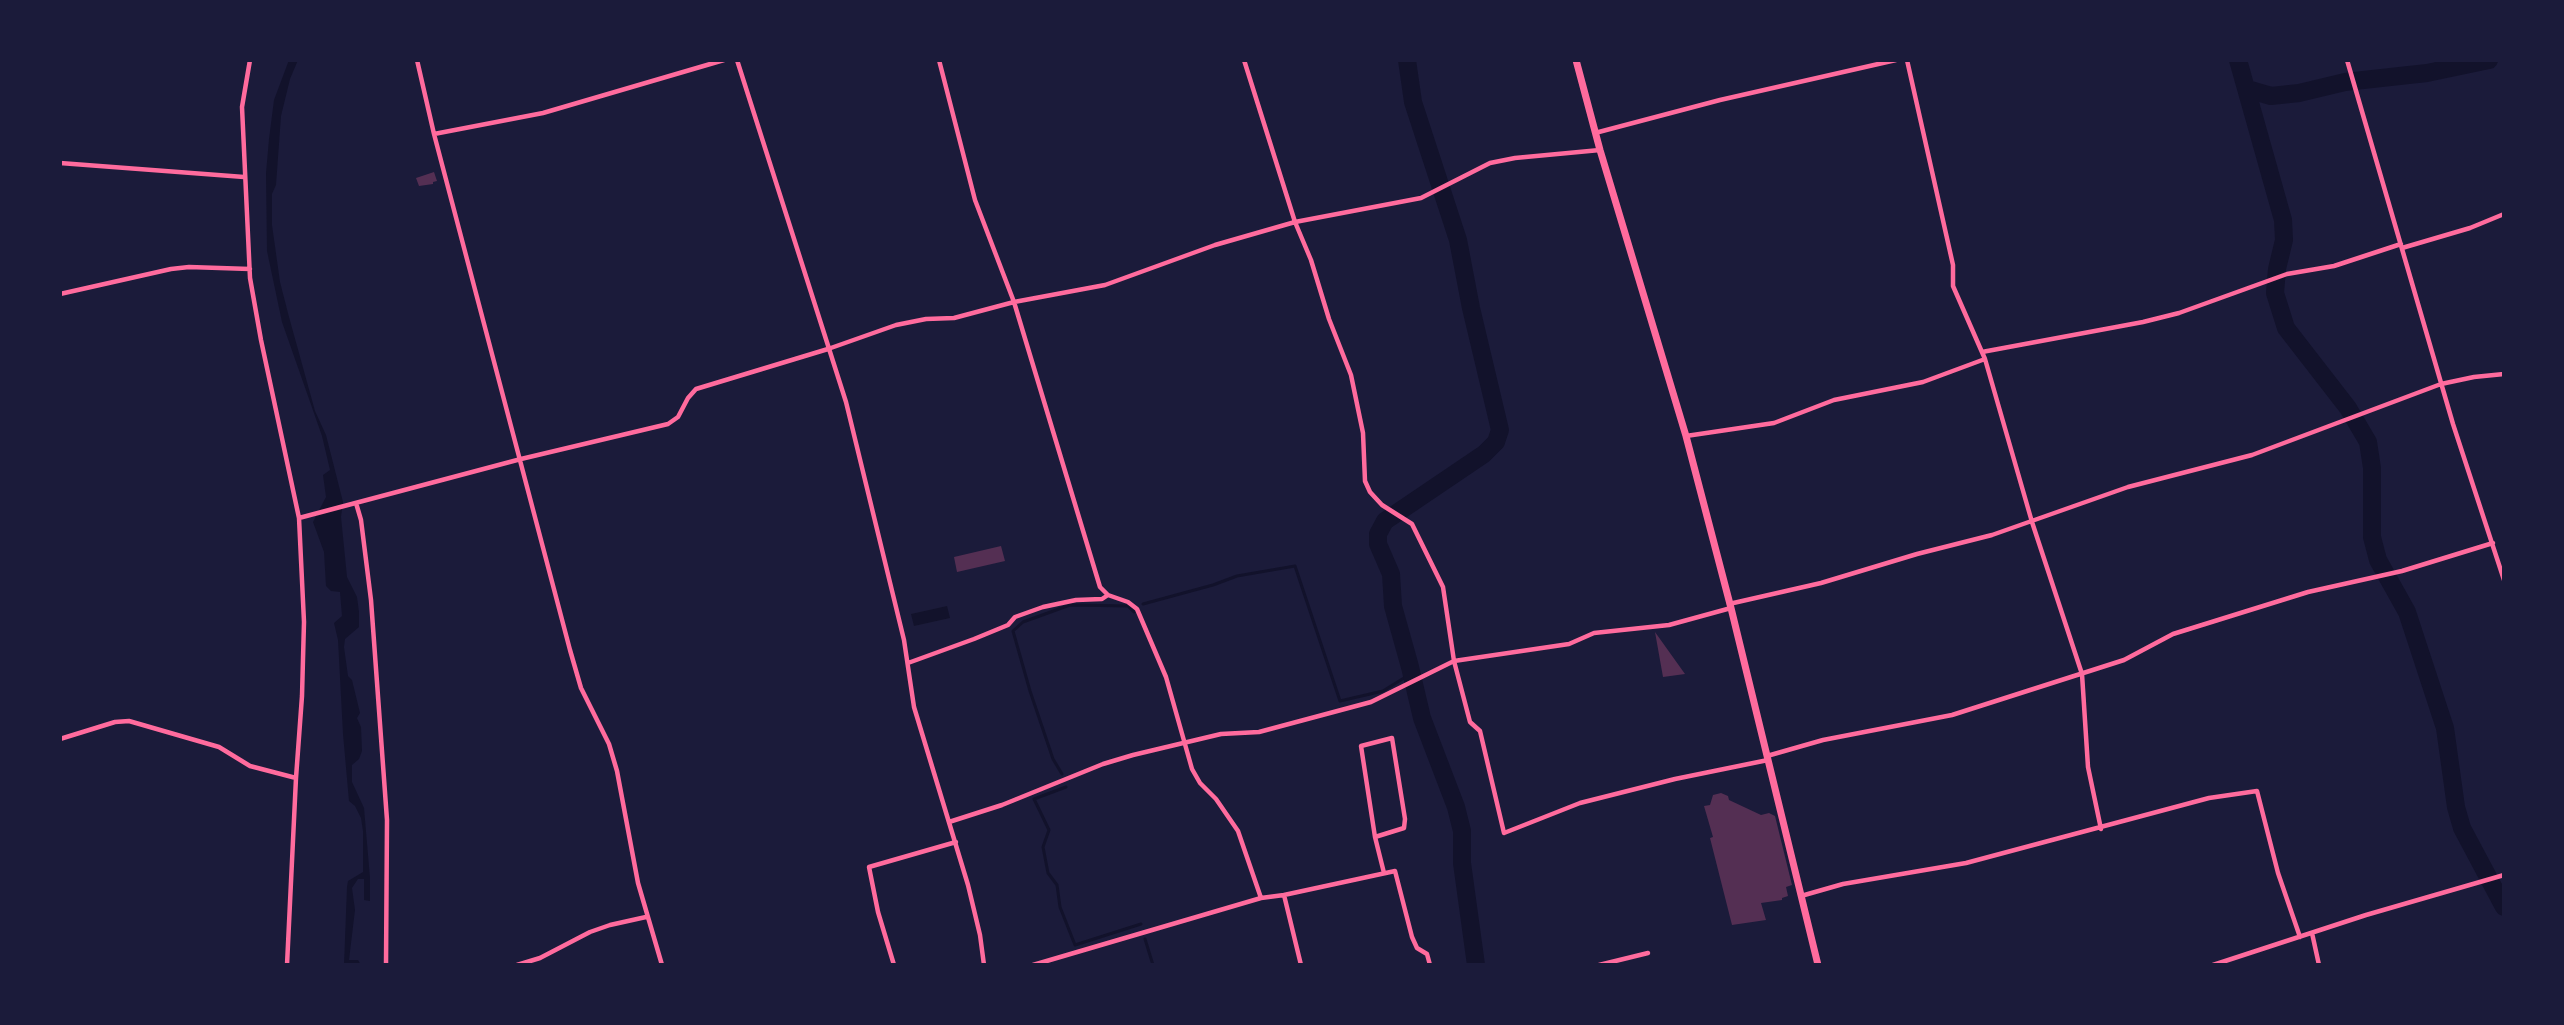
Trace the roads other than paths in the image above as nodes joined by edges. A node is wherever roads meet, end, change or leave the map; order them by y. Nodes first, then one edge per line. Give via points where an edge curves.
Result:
1 (250, 60) edge
2 (417, 60) edge
3 (724, 60) edge
4 (737, 60) edge
5 (939, 60) edge
6 (1244, 60) edge
7 (1576, 60) edge
8 (1896, 60) edge
9 (1907, 60) edge
10 (2347, 60) edge
11 (1595, 133) junction
12 (434, 134) junction
13 (1600, 150) junction
14 (60, 163) edge
15 (244, 177) junction
16 (2504, 214) edge
17 (1295, 222) junction
18 (2402, 246) junction
19 (249, 269) junction
20 (60, 294) edge
21 (1014, 302) junction
22 (828, 349) junction
23 (1982, 352) junction
24 (1985, 359) junction
25 (2504, 374) edge
26 (2441, 384) junction
27 (1686, 436) junction
28 (521, 459) junction
29 (353, 504) junction
30 (299, 518) junction
31 (2032, 522) junction
32 (2493, 543) junction
33 (2504, 580) edge
34 (1108, 595) junction
35 (1730, 606) junction
36 (1454, 661) junction
37 (908, 663) junction
38 (2082, 674) junction
39 (60, 739) edge
40 (1184, 743) junction
41 (1767, 758) junction
42 (296, 778) junction
43 (949, 822) junction
44 (2101, 829) junction
45 (1375, 837) junction
46 (956, 842) junction
47 (1384, 873) junction
48 (2504, 875) edge
49 (1284, 895) junction
50 (1801, 896) junction
51 (1261, 898) junction
52 (646, 917) junction
53 (2312, 933) junction
54 (2300, 937) junction
55 (1648, 953) dead end
56 (287, 965) edge
57 (386, 965) edge
58 (517, 965) edge
59 (662, 965) edge
60 (894, 965) edge
61 (984, 965) edge
62 (1032, 965) edge
63 (1300, 965) edge
64 (1430, 965) edge
65 (1599, 965) edge
66 (1818, 965) edge
67 (2213, 965) edge
68 (2319, 965) edge

1 - 15 street via 242,107
2 - 12 street
3 - 12 street via 543,113
4 - 22 street
5 - 21 street via 975,201
6 - 17 street
7 - 11 main road
8 - 11 street via 1708,102
9 - 23 street via 1953,265 1953,286
10 - 18 street
11 - 13 main road
12 - 28 street
13 - 17 street via 1490,163 1421,198
13 - 27 main road
14 - 15 street
15 - 19 street
16 - 18 street via 2470,228
17 - 21 street via 1204,248 1105,285
17 - 36 street via 1351,375 1363,433 1365,481 1382,506 1412,524 1418,533 1443,587
18 - 23 street via 2334,266 2287,274 2170,316
18 - 26 street
19 - 20 street via 171,269
19 - 30 street
21 - 22 street via 954,318 896,325
21 - 34 street via 1090,560 1100,588
22 - 28 street via 696,389 678,417 668,424
22 - 37 street via 861,458
23 - 24 street
24 - 27 street via 1923,382 1834,400 1774,423
24 - 31 street
25 - 26 street
26 - 31 street via 2252,455 2128,487
26 - 32 street
27 - 35 main road
28 - 29 street
28 - 52 street via 581,688 609,744 617,771
29 - 30 street
29 - 57 street via 371,600 387,820
30 - 42 street via 304,622
31 - 35 street
31 - 38 street
32 - 33 street
32 - 38 street via 2378,577 2308,592 2173,634 2124,660
34 - 37 street via 1043,607 1015,617 1008,625
34 - 40 street via 1137,609 1166,677
35 - 36 street via 1669,625 1594,633 1569,644
35 - 41 main road
36 - 40 street via 1371,702 1258,732 1221,734
36 - 41 street via 1470,722 1480,731 1504,833 1580,803
37 - 43 street via 914,707
38 - 41 street via 1952,715 1823,740
38 - 44 street via 2088,767
39 - 42 street via 115,722 129,722 219,747 250,766
40 - 43 street via 1103,764
40 - 51 street via 1200,783 1238,831
41 - 50 main road
42 - 56 street
43 - 46 street
44 - 50 street via 1966,863 1844,884
44 - 54 street via 2209,798 2257,791 2278,873
45 - 45 street via 1404,828 1392,738 1361,746
45 - 47 street
46 - 60 street via 869,867
46 - 61 street
47 - 49 street
47 - 64 street via 1395,871 1412,937 1417,948 1427,954
48 - 53 street
49 - 51 street
49 - 63 street
50 - 66 main road
51 - 62 street
52 - 58 street via 590,932 540,958
52 - 59 street
53 - 54 street
53 - 68 street
54 - 67 street
55 - 65 street

